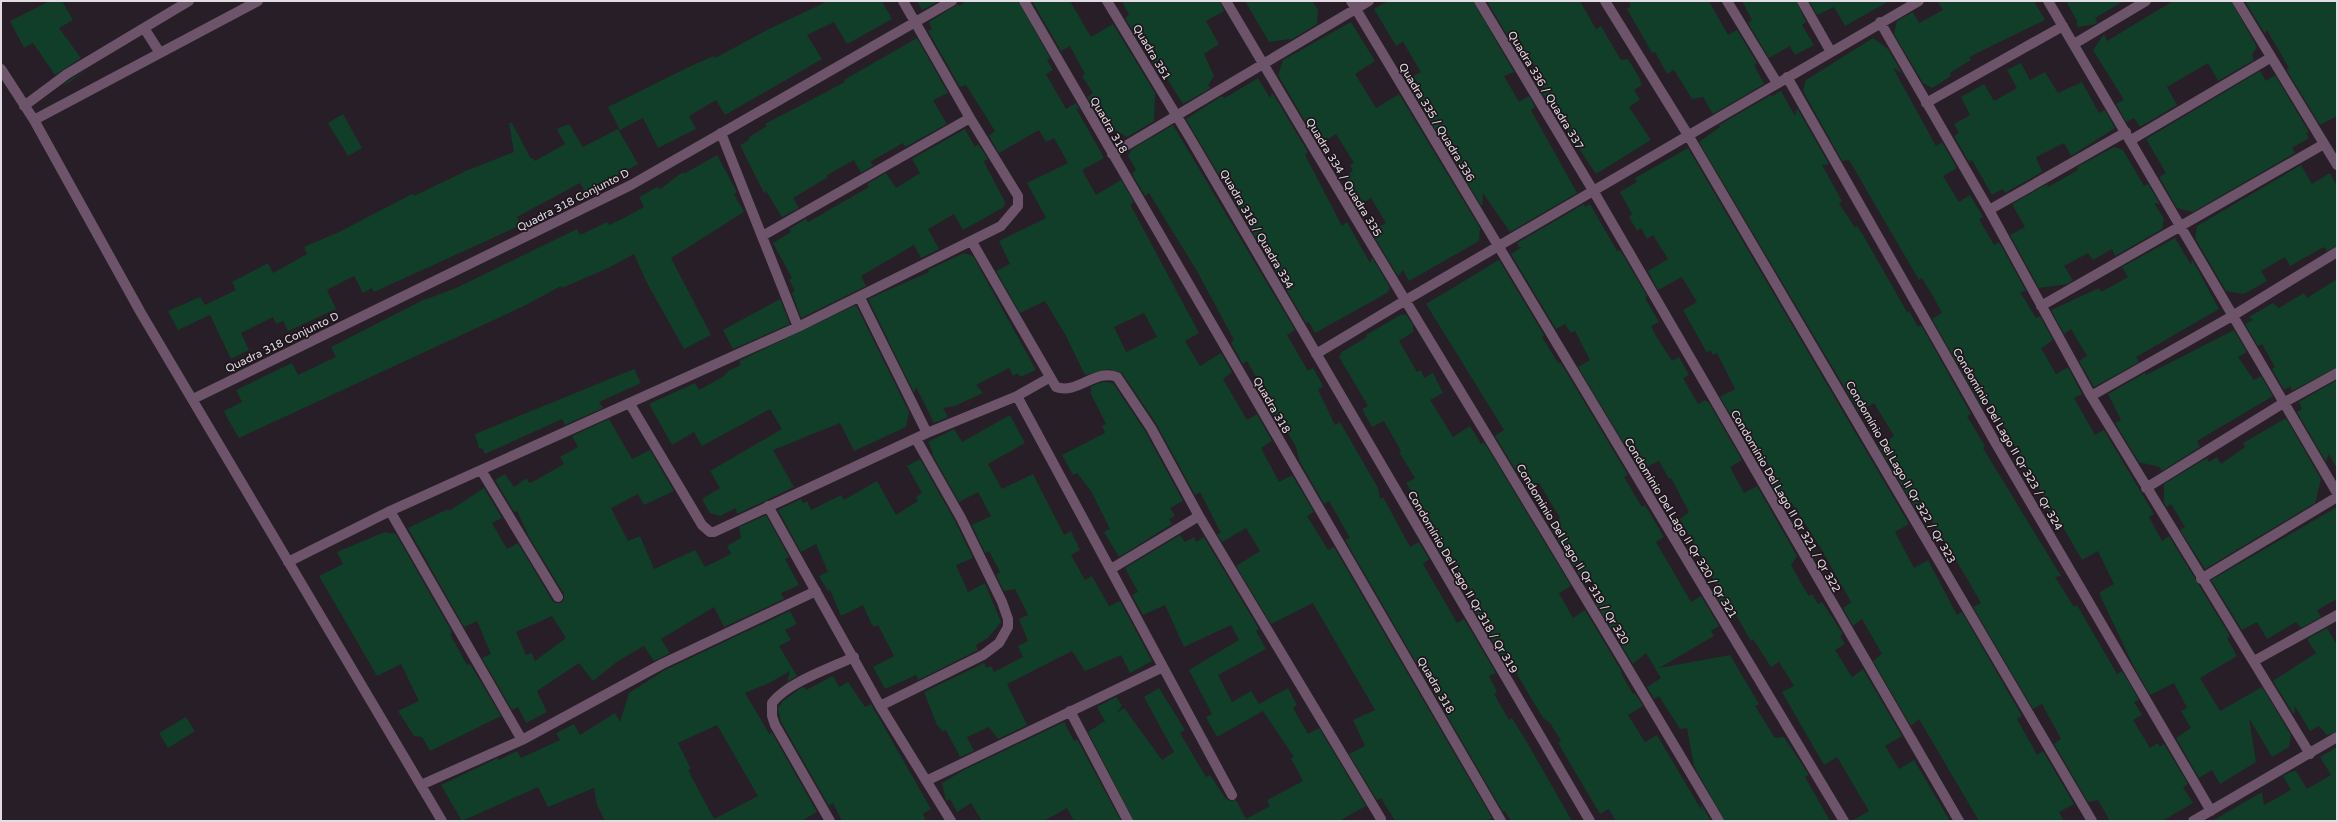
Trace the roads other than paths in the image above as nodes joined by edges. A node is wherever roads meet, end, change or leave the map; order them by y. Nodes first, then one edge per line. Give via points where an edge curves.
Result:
1 (189, 1) edge
2 (258, 1) edge
3 (903, 1) edge
4 (952, 1) edge
5 (1024, 1) edge
6 (1107, 1) edge
7 (1226, 1) edge
8 (1369, 1) edge
9 (1479, 1) edge
10 (1605, 1) edge
11 (1726, 1) edge
12 (1802, 1) edge
13 (1919, 1) edge
14 (2048, 1) edge
15 (2146, 1) edge
16 (2237, 1) edge
17 (1353, 5) edge
18 (915, 22) junction
19 (1880, 22) junction
20 (2063, 26) junction
21 (144, 28) junction
22 (2074, 44) junction
23 (1831, 52) junction
24 (160, 53) junction
25 (2270, 58) junction
26 (1264, 65) junction
27 (1, 69) edge
28 (1787, 77) junction
29 (1776, 84) junction
30 (1926, 104) junction
31 (24, 106) junction
32 (1176, 115) junction
33 (970, 118) junction
34 (34, 120) junction
35 (721, 133) junction
36 (1688, 136) junction
37 (2128, 136) junction
38 (2324, 144) junction
39 (1112, 154) junction
40 (2337, 165) edge
41 (1594, 192) junction
42 (1989, 210) junction
43 (2179, 227) junction
44 (764, 235) junction
45 (972, 242) junction
46 (1500, 247) junction
47 (2337, 252) edge
48 (860, 298) junction
49 (1406, 300) junction
50 (2041, 306) junction
51 (2234, 314) junction
52 (798, 327) junction
53 (1316, 354) junction
54 (2337, 373) edge
55 (1049, 378) junction
56 (1017, 396) junction
57 (2091, 396) junction
58 (192, 399) junction
59 (2285, 402) junction
60 (630, 404) junction
61 (927, 433) junction
62 (916, 438) junction
63 (481, 470) junction
64 (2146, 488) junction
65 (2337, 493) edge
66 (2337, 497) edge
67 (768, 506) junction
68 (390, 511) junction
69 (1199, 516) junction
70 (288, 562) junction
71 (1111, 569) junction
72 (2201, 579) junction
73 (816, 591) junction
74 (558, 598) dead end
75 (2337, 615) edge
76 (854, 657) junction
77 (2254, 661) junction
78 (1163, 667) junction
79 (880, 706) junction
80 (1070, 711) junction
81 (2337, 737) edge
82 (522, 740) junction
83 (2310, 754) junction
84 (926, 781) junction
85 (421, 785) junction
86 (1232, 795) dead end
87 (2211, 811) junction
88 (1380, 820) edge
89 (442, 821) edge
90 (830, 821) edge
91 (950, 821) edge
92 (1128, 821) edge
93 (1501, 821) edge
94 (1590, 821) edge
95 (1719, 821) edge
96 (1844, 821) edge
97 (1959, 821) edge
98 (2092, 821) edge
99 (2194, 821) edge

1 - 21 street
2 - 24 street
3 - 18 street
4 - 18 street, Quadra 318 Conjunto D
5 - 39 street, Quadra 318
6 - 32 street, Quadra 351
7 - 26 street, Quadra 334 / Quadra 335
8 - 17 street
9 - 41 street, Quadra 336 / Quadra 337
10 - 36 street, Condomínio Del Lago II Qr 322 / Qr 323
11 - 29 street
12 - 23 street
13 - 19 street
14 - 20 street
15 - 22 street
16 - 25 street
17 - 26 street
17 - 46 street, Quadra 335 / Quadra 336
18 - 33 street
18 - 35 street, Quadra 318 Conjunto D
19 - 23 street
19 - 30 street
20 - 22 street
20 - 30 street
21 - 24 street
21 - 31 street via 67,74
22 - 37 street
23 - 28 street
24 - 34 street
25 - 37 street
25 - 38 street
26 - 32 street
26 - 49 street, Quadra 334 / Quadra 335 via 1335,187
27 - 31 street
28 - 29 street
28 - 87 street, Condomínio Del Lago II Qr 323 / Qr 324 via 1991,435
29 - 36 street
30 - 42 street
31 - 34 street
32 - 39 street
32 - 53 street, Quadra 318 / Quadra 334
33 - 44 street
33 - 45 street via 1018,196 1018,206 1012,216 1001,226
34 - 58 street
35 - 44 street
35 - 58 street, Quadra 318 Conjunto D via 618,192
36 - 41 street
36 - 98 street, Condomínio Del Lago II Qr 322 / Qr 323
37 - 42 street
37 - 43 street
38 - 40 street
38 - 43 street
39 - 93 street, Quadra 318
41 - 46 street
41 - 97 street, Condomínio Del Lago II Qr 321 / Qr 322
42 - 50 street
43 - 50 street
43 - 51 street
44 - 52 street
45 - 48 street
45 - 55 street
46 - 49 street
46 - 96 street, Condomínio Del Lago II Qr 320 / Qr 321
47 - 51 street
48 - 52 street
48 - 61 street
49 - 53 street
49 - 95 street, Condomínio Del Lago II Qr 319 / Qr 320
50 - 57 street
51 - 57 street
51 - 59 street
52 - 60 street
53 - 94 street, Condomínio Del Lago II Qr 318 / Qr 319
54 - 59 street
55 - 56 street
55 - 69 street via 1056,387 1062,389 1105,374 1117,377 1151,428
56 - 61 street
56 - 71 street
57 - 64 street
58 - 70 street
59 - 64 street
59 - 65 street
60 - 63 street
60 - 67 street via 705,529 719,532
61 - 62 street
62 - 67 street
62 - 79 street via 989,574 1002,602 1008,627 999,643 983,655
63 - 68 street
63 - 74 street
64 - 72 street
66 - 72 street
67 - 73 street
68 - 70 street
68 - 82 street
69 - 71 street
69 - 88 street
70 - 85 street
71 - 78 street
72 - 77 street
73 - 76 street
73 - 82 street via 662,664
75 - 77 street
76 - 79 street
76 - 90 street via 806,679 782,693 772,703 775,725
77 - 83 street
78 - 80 street
78 - 86 street
79 - 84 street
80 - 84 street
80 - 92 street
81 - 83 street
82 - 85 street
83 - 87 street
84 - 91 street
85 - 89 street
87 - 99 street

